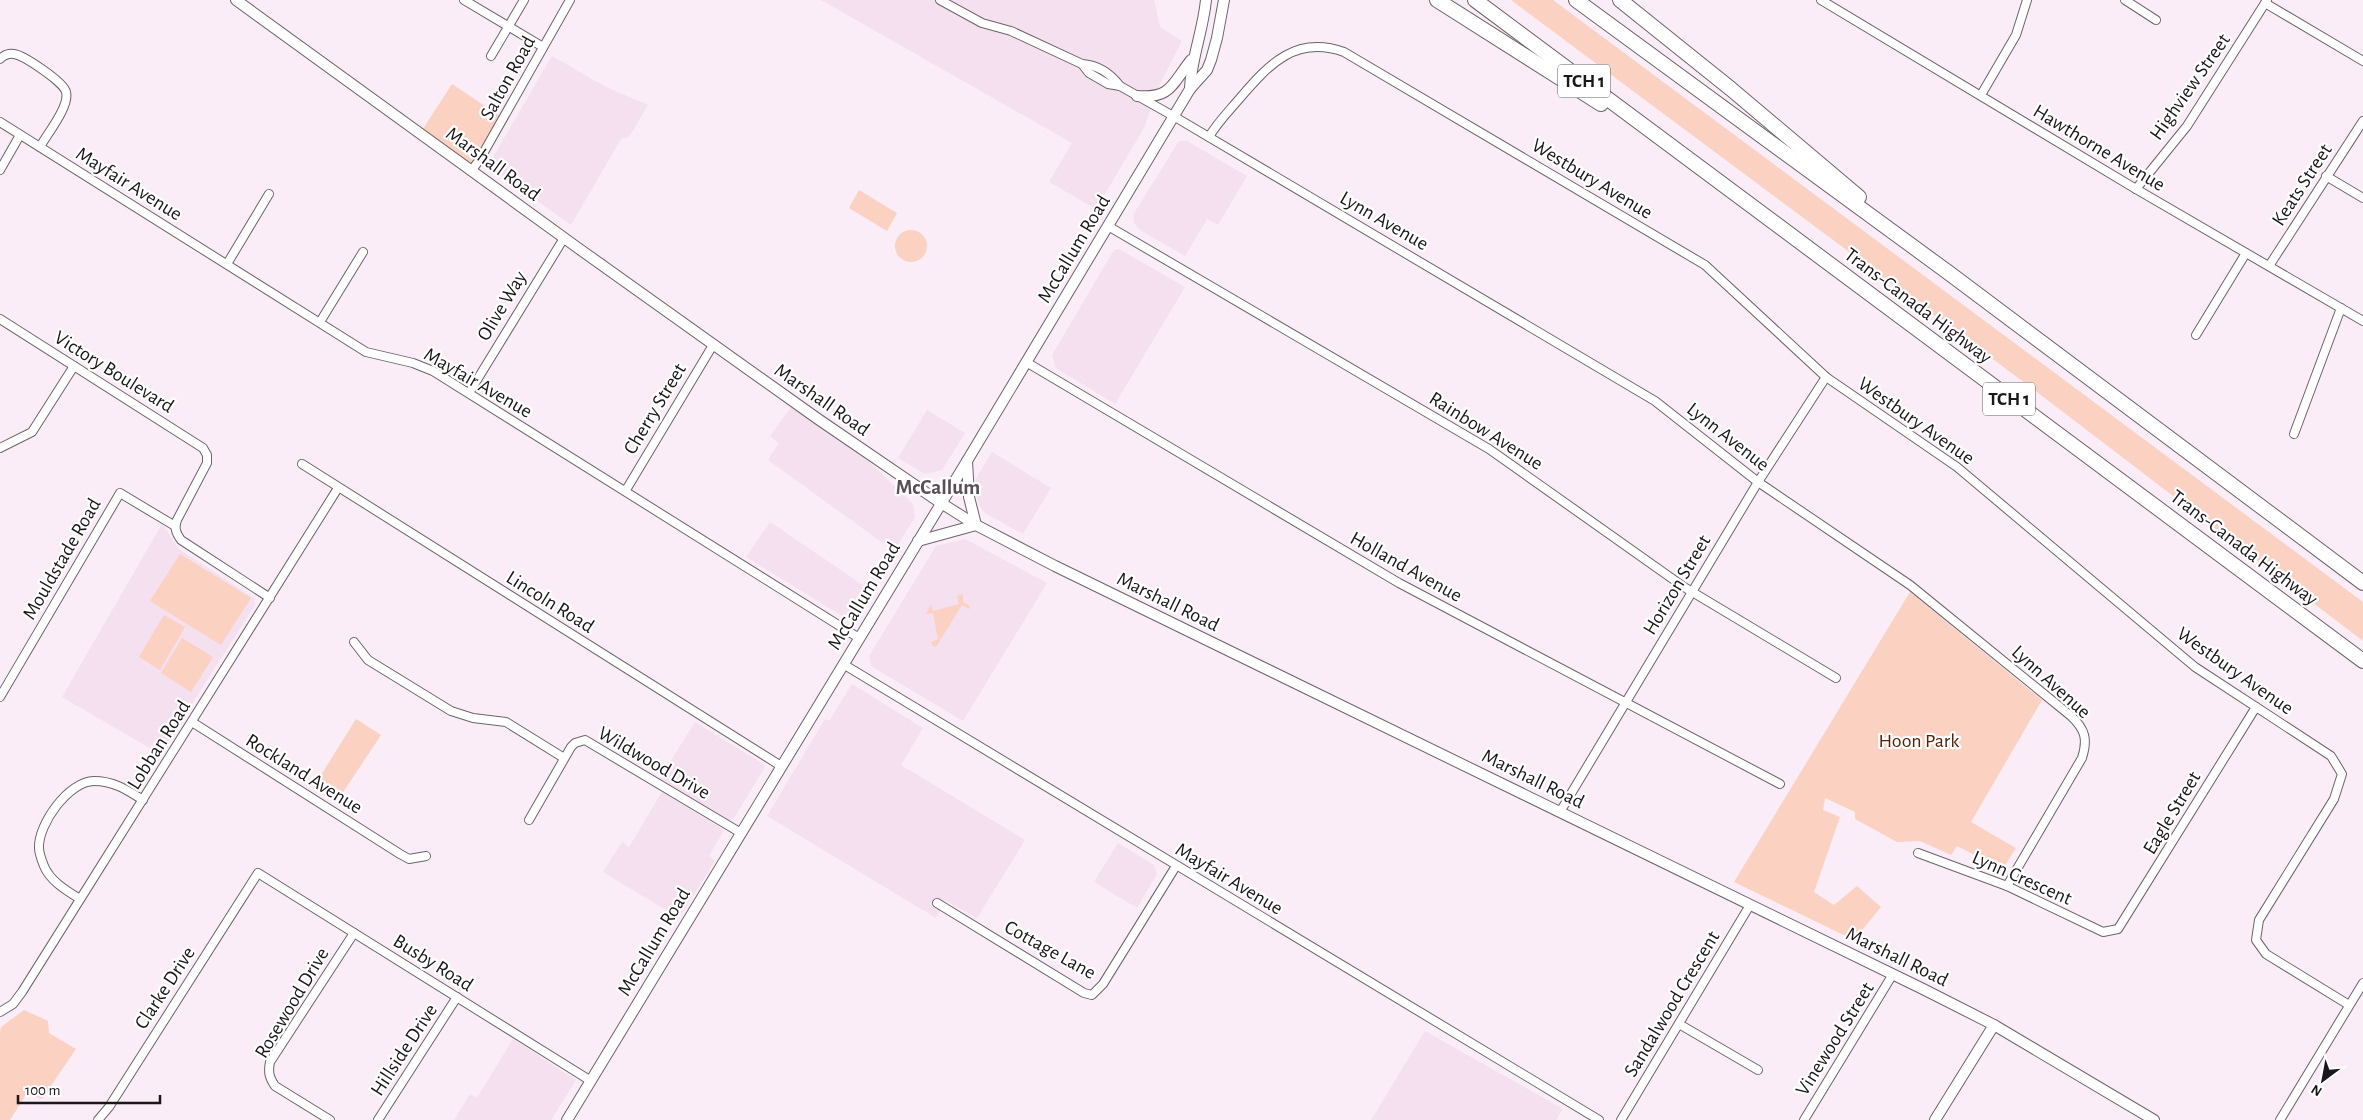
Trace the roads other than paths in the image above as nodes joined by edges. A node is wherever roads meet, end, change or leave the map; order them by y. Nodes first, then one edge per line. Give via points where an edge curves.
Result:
1 (236, 0) edge
2 (464, 0) edge
3 (524, 0) edge
4 (570, 0) edge
5 (940, 0) edge
6 (1206, 0) edge
7 (1224, 0) edge
8 (1437, 0) edge
9 (1475, 0) edge
10 (1576, 0) edge
11 (1620, 0) edge
12 (1820, 0) edge
13 (2027, 0) edge
14 (2125, 0) edge
15 (2266, 1) edge
16 (2156, 20) dead end
17 (508, 26) junction
18 (543, 47) junction
19 (1194, 55) junction
20 (491, 56) dead end
21 (0, 58) edge
22 (2363, 61) edge
23 (1190, 90) junction
24 (1981, 95) junction
25 (1137, 96) junction
26 (1175, 117) junction
27 (2363, 121) edge
28 (0, 122) edge
29 (20, 135) junction
30 (1209, 138) junction
31 (40, 147) junction
32 (1692, 163) junction
33 (0, 170) edge
34 (472, 170) junction
35 (2326, 176) junction
36 (2136, 189) junction
37 (269, 194) dead end
38 (2363, 198) edge
39 (1108, 226) junction
40 (564, 238) junction
41 (363, 252) dead end
42 (2246, 253) junction
43 (227, 264) junction
44 (2269, 266) junction
45 (1949, 273) junction
46 (2340, 308) junction
47 (0, 320) edge
48 (2363, 321) edge
49 (320, 322) junction
50 (2196, 336) dead end
51 (713, 345) junction
52 (1026, 362) junction
53 (74, 366) junction
54 (1826, 377) junction
55 (468, 393) junction
56 (2294, 434) dead end
57 (0, 448) edge
58 (967, 461) junction
59 (302, 464) dead end
60 (1758, 482) junction
61 (338, 488) junction
62 (626, 490) junction
63 (941, 503) junction
64 (976, 525) junction
65 (175, 526) junction
66 (918, 541) junction
67 (2363, 583) edge
68 (1692, 592) junction
69 (270, 598) junction
70 (859, 638) junction
71 (354, 642) dead end
72 (2363, 661) edge
73 (843, 664) junction
74 (1836, 678) dead end
75 (0, 698) edge
76 (1625, 702) junction
77 (2256, 707) junction
78 (192, 722) junction
79 (564, 758) junction
80 (781, 766) junction
81 (1780, 784) dead end
82 (143, 800) junction
83 (1560, 812) junction
84 (529, 820) dead end
85 (741, 833) junction
86 (1918, 853) dead end
87 (423, 856) dead end
88 (1176, 866) junction
89 (258, 873) joint
90 (2007, 886) junction
91 (80, 900) junction
92 (937, 903) dead end
93 (1750, 905) junction
94 (2111, 932) joint
95 (354, 933) junction
96 (1893, 974) junction
97 (2363, 982) edge
98 (457, 998) junction
99 (2349, 1005) junction
100 (0, 1012) edge
101 (1680, 1024) junction
102 (1994, 1024) junction
103 (1758, 1070) dead end
104 (591, 1082) junction
105 (98, 1120) edge
106 (330, 1120) edge
107 (378, 1120) edge
108 (567, 1120) edge
109 (1599, 1120) edge
110 (1620, 1120) edge
111 (1804, 1120) edge
112 (1935, 1120) edge
113 (2154, 1120) edge
114 (2280, 1120) edge

1 - 34 main road, Marshall Road
2 - 17 street
3 - 17 street
4 - 18 street, Salton Road
5 - 25 street, Lynn Avenue via 982,23 1010,31 1082,64 1094,64
6 - 19 main road, McCallum Road
7 - 23 main road, McCallum Road via 1211,60
8 - 32 highway
9 - 32 highway, Trans-Canada Highway / TCH 1
10 - 45 highway
11 - 45 highway
12 - 24 street, Hawthorne Avenue
13 - 24 street via 2016,36
14 - 16 street
15 - 22 street
15 - 36 street, Highview Street via 2187,126
17 - 18 street
17 - 20 street
18 - 34 street, Salton Road
19 - 23 main road, McCallum Road via 1190,67
19 - 25 main road via 1163,94
21 - 31 street via 5,54 16,54 60,82 66,92 66,103
23 - 26 main road, McCallum Road
24 - 36 street, Hawthorne Avenue
25 - 26 street, Lynn Avenue
26 - 30 street, Lynn Avenue
26 - 39 main road, McCallum Road
27 - 35 street, Keats Street
28 - 29 street, Mayfair Avenue
29 - 31 street, Mayfair Avenue
29 - 33 street
30 - 54 street, Westbury Avenue via 1262,72 1282,57 1299,48 1317,46 1344,52 1705,265
30 - 60 street, Lynn Avenue via 1654,401
31 - 43 street, Mayfair Avenue
32 - 72 highway, Trans-Canada Highway / TCH 1
34 - 40 main road, Marshall Road
35 - 38 street
35 - 44 street, Keats Street
36 - 42 street, Hawthorne Avenue
37 - 43 street
39 - 52 main road, McCallum Road
39 - 68 street, Rainbow Avenue via 1489,449
40 - 51 main road, Marshall Road
40 - 55 street, Olive Way
41 - 49 street
42 - 44 street, Hawthorne Avenue
42 - 50 street
43 - 49 street, Mayfair Avenue
44 - 46 street, Hawthorne Avenue
45 - 67 highway
46 - 48 street, Hawthorne Avenue
46 - 56 street
47 - 53 street, Victory Boulevard
49 - 55 street, Mayfair Avenue via 366,352 424,366
51 - 62 street, Cherry Street
51 - 63 main road, Marshall Road
52 - 58 main road, McCallum Road
52 - 76 street, Holland Avenue via 1399,583
53 - 57 street via 32,432
53 - 65 street, Victory Boulevard via 210,454
54 - 60 street, Horizon Street
54 - 77 street, Westbury Avenue via 1957,467 2195,667
55 - 62 street, Mayfair Avenue
58 - 63 main road, McCallum Road
58 - 64 main road via 969,497
59 - 61 street, Lincoln Road
60 - 68 street, Horizon Street
60 - 90 street, Lynn Avenue via 1910,585 2080,724 2086,746 2082,758
61 - 69 street, Lobban Road
61 - 80 street, Lincoln Road
62 - 70 street, Mayfair Avenue
63 - 64 main road, Marshall Road
63 - 66 main road, McCallum Road
64 - 66 main road
64 - 83 main road, Marshall Road
65 - 69 street via 181,540
65 - 75 street, Mouldstade Road via 120,493
66 - 70 main road, McCallum Road
68 - 74 street, Rainbow Avenue
68 - 76 street, Horizon Street
69 - 78 street, Lobban Road
70 - 73 main road, McCallum Road
71 - 79 street via 368,660 451,711 473,718 506,722
73 - 80 main road, McCallum Road
73 - 88 street, Mayfair Avenue
76 - 81 street, Holland Avenue
76 - 83 street, Horizon Street
77 - 94 street, Eagle Street via 2124,922
77 - 99 street, Westbury Avenue via 2331,756 2342,774 2334,799 2259,920 2256,940 2266,954
78 - 82 street, Lobban Road
78 - 87 street, Rockland Avenue via 400,854 410,859
79 - 84 street, Wildwood Drive
79 - 85 street, Wildwood Drive via 575,743 581,740 590,742
80 - 85 main road, McCallum Road
82 - 91 street, Lobban Road
82 - 91 street via 118,784 92,781 73,788 54,810 38,847 44,867 52,879
83 - 93 main road, Marshall Road
85 - 104 main road, McCallum Road
86 - 90 street, Lynn Crescent
88 - 92 street, Cottage Lane via 1103,984 1092,995
88 - 109 street, Mayfair Avenue
89 - 95 street, Busby Road
89 - 105 street, Clarke Drive
90 - 94 street, Lynn Crescent via 2096,929
91 - 100 street, Lobban Road via 22,992 13,1004
93 - 96 main road, Marshall Road
93 - 101 street, Sandalwood Crescent
95 - 98 street, Busby Road
95 - 106 street, Rosewood Drive via 270,1062 268,1071 275,1086
96 - 102 main road, Marshall Road
96 - 111 street, Vinewood Street
97 - 99 street
98 - 104 street, Busby Road
98 - 107 street, Hillside Drive
99 - 114 street
101 - 103 street
101 - 110 street, Sandalwood Crescent
102 - 112 main road
102 - 113 main road, Marshall Road
104 - 108 main road, McCallum Road

